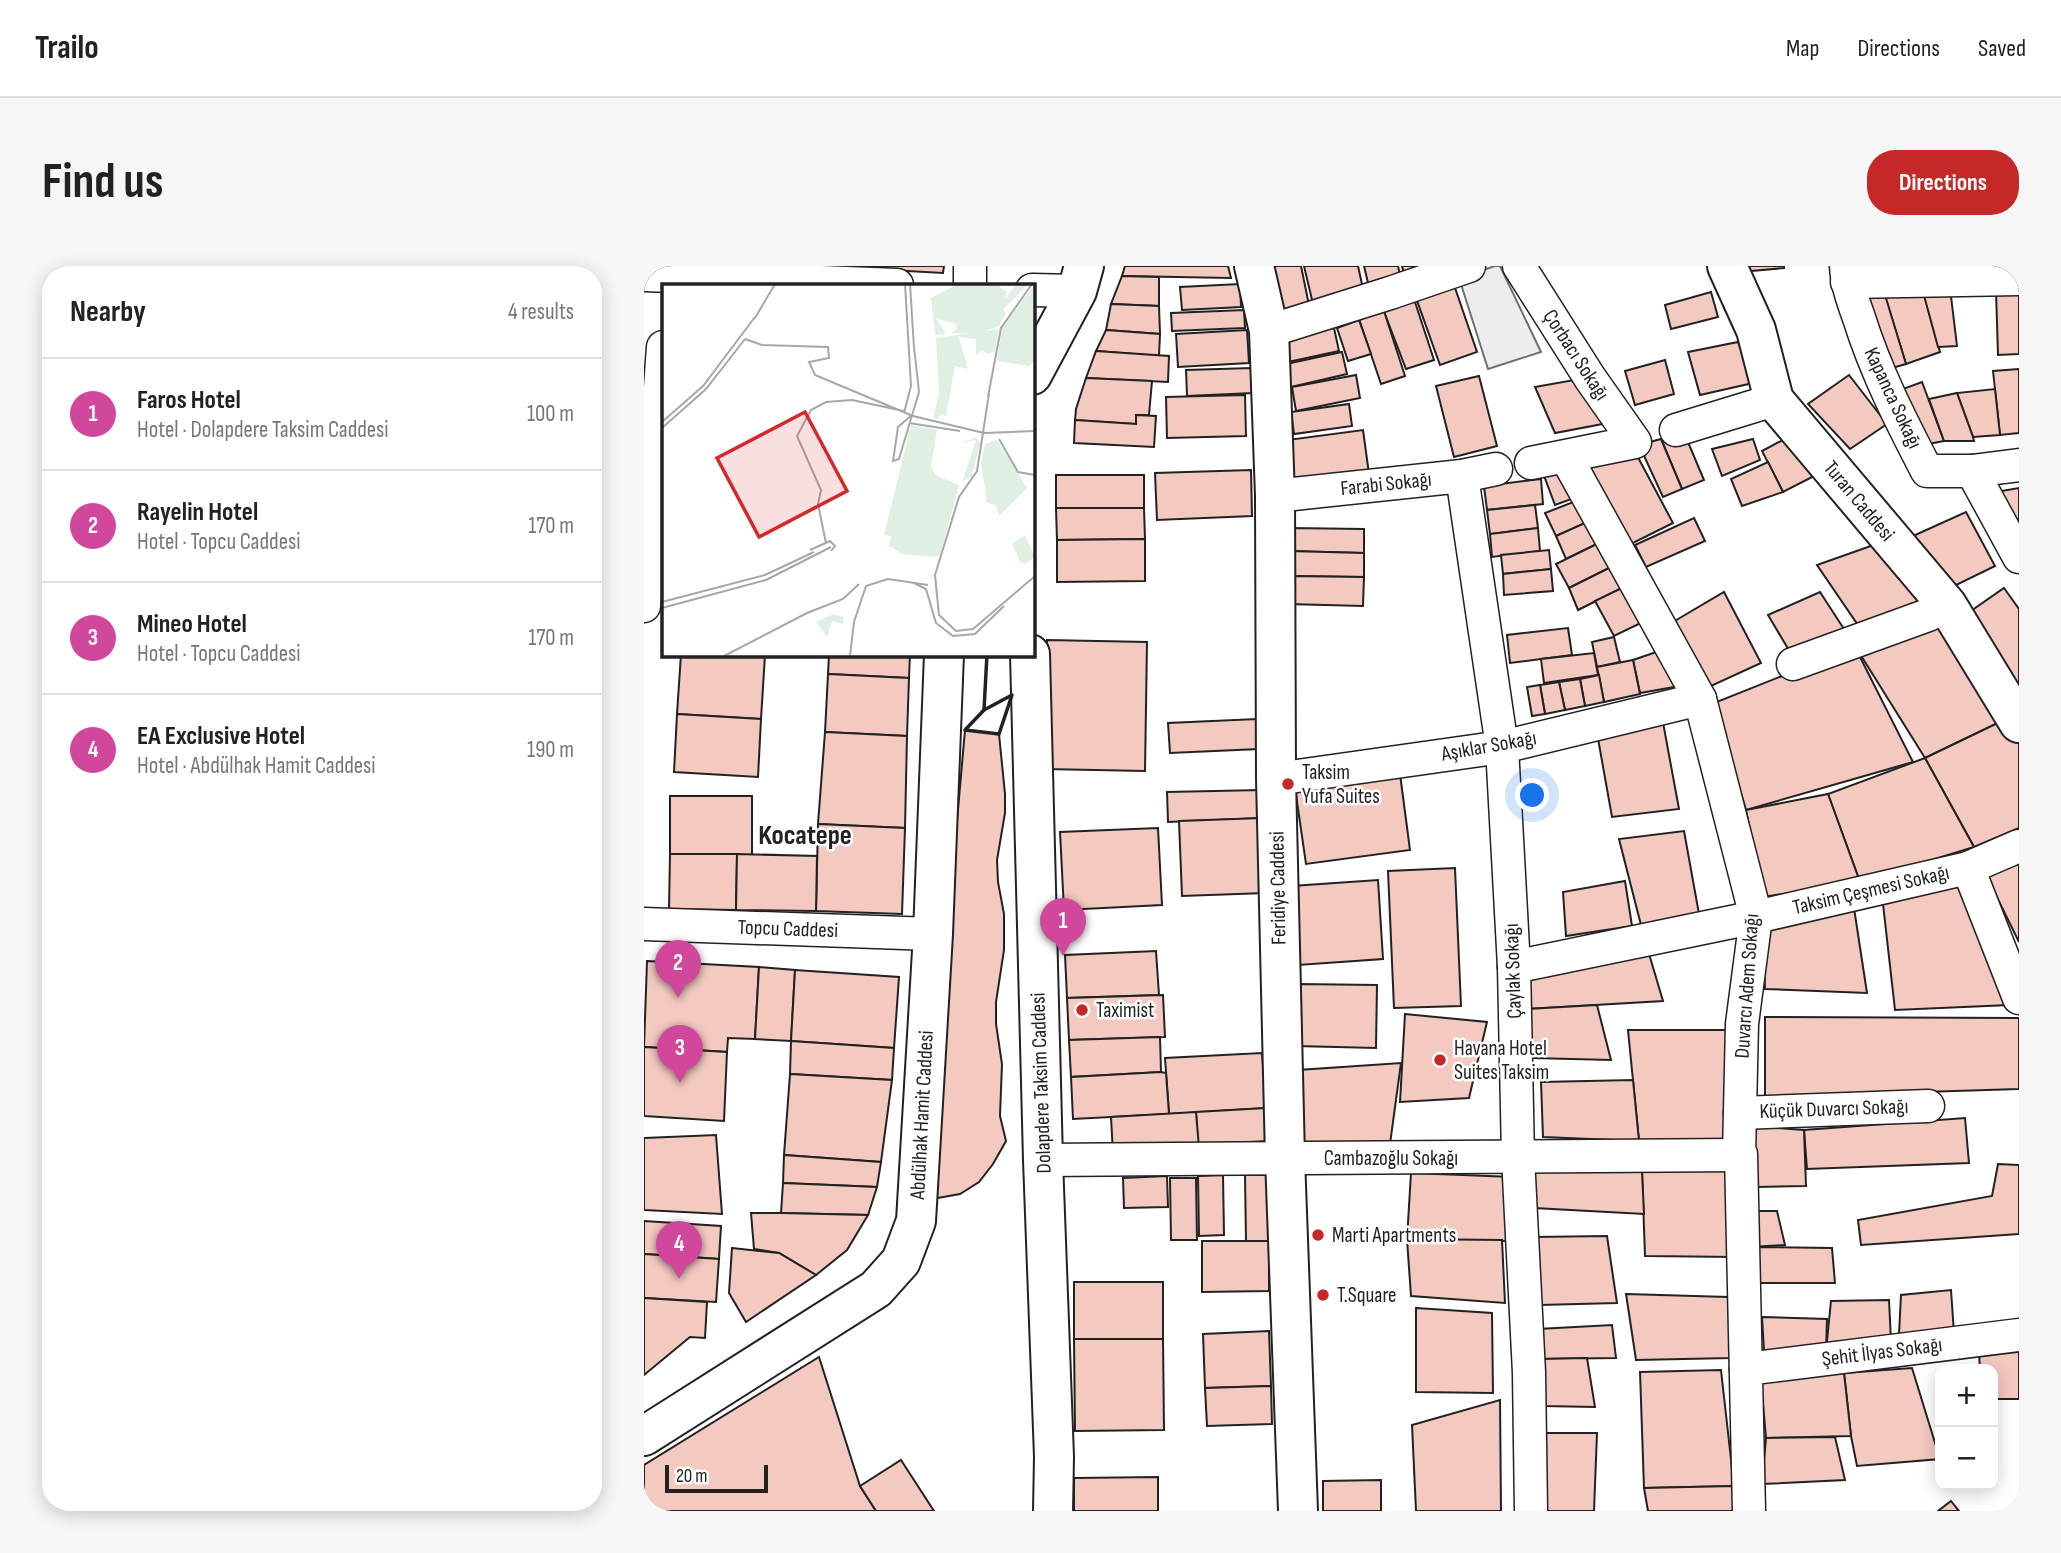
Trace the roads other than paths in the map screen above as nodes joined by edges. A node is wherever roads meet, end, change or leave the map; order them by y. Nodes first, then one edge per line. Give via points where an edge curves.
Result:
1 (970, 266) edge
2 (1254, 266) edge
3 (1469, 266) edge
4 (1519, 266) edge
5 (1727, 266) edge
6 (1847, 274) edge
7 (662, 275) edge
8 (1080, 278) edge
9 (2019, 279) edge
10 (874, 284) edge
11 (970, 284) edge
12 (1034, 290) edge
13 (1269, 331) junction
14 (662, 361) edge
15 (1034, 371) edge
16 (1774, 400) junction
17 (1676, 430) dead end
18 (1566, 457) junction
19 (1531, 463) dead end
20 (2019, 465) edge
21 (1496, 470) dead end
22 (1972, 471) junction
23 (1462, 476) junction
24 (1275, 496) junction
25 (2019, 557) edge
26 (1947, 605) junction
27 (644, 606) edge
28 (944, 656) edge
29 (1030, 656) edge
30 (1793, 664) dead end
31 (1700, 699) junction
32 (2019, 723) edge
33 (1502, 747) junction
34 (1276, 779) junction
35 (2019, 846) edge
36 (1968, 868) junction
37 (1756, 917) junction
38 (644, 924) edge
39 (933, 933) junction
40 (1514, 967) junction
41 (2019, 998) edge
42 (1928, 1106) dead end
43 (1740, 1113) junction
44 (1739, 1155) junction
45 (1518, 1157) junction
46 (1284, 1158) junction
47 (1043, 1160) junction
48 (2019, 1335) edge
49 (1746, 1369) junction
50 (644, 1436) edge
51 (1053, 1511) edge
52 (1298, 1511) edge
53 (1531, 1511) edge
54 (1749, 1511) edge

1 - 11 street
2 - 13 street, Feridiye Caddesi
3 - 13 street
4 - 18 street, Çorbacı Sokağı via 1635,442
5 - 16 street, Turan Caddesi via 1756,330
6 - 9 street
6 - 22 street, Kapanca Sokağı via 1870,351 1927,471
7 - 10 street
8 - 12 street
8 - 15 street
13 - 24 street, Feridiye Caddesi
14 - 27 street
16 - 17 street
16 - 26 street, Turan Caddesi
18 - 19 street
18 - 31 street, Duvarcı Adem Sokağı
20 - 22 street
21 - 23 street, Farabi Sokağı
22 - 25 street
23 - 24 street, Farabi Sokağı
23 - 33 street, Çaylak Sokağı
24 - 34 street, Feridiye Caddesi
26 - 30 street
26 - 32 street, Turan Caddesi
28 - 39 street, Abdülhak Hamit Caddesi
29 - 47 street, Dolapdere Taksim Caddesi
31 - 33 street, Aşıklar Sokağı
31 - 37 street, Duvarcı Adem Sokağı
33 - 34 street, Aşıklar Sokağı
33 - 40 street, Çaylak Sokağı
34 - 46 street, Feridiye Caddesi
35 - 36 street, Taksim Çeşmesi Sokağı
36 - 37 street, Taksim Çeşmesi Sokağı
36 - 41 street
37 - 40 street, Taksim Çeşmesi Sokağı
37 - 43 street, Duvarcı Adem Sokağı via 1742,1024
38 - 39 street, Topcu Caddesi
39 - 50 street, Abdülhak Hamit Caddesi via 916,1221 901,1261 876,1289
40 - 45 street, Çaylak Sokağı
42 - 43 street, Küçük Duvarcı Sokağı
43 - 44 street, Duvarcı Adem Sokağı
44 - 45 street, Cambazoğlu Sokağı
44 - 49 street, Duvarcı Adem Sokağı
45 - 46 street, Cambazoğlu Sokağı
45 - 53 street, Çaylak Sokağı
46 - 47 street, Cambazoğlu Sokağı
46 - 52 street, Feridiye Caddesi
47 - 51 street, Dolapdere Taksim Caddesi
48 - 49 street, Şehit İlyas Sokağı
49 - 54 street, Duvarcı Adem Sokağı

